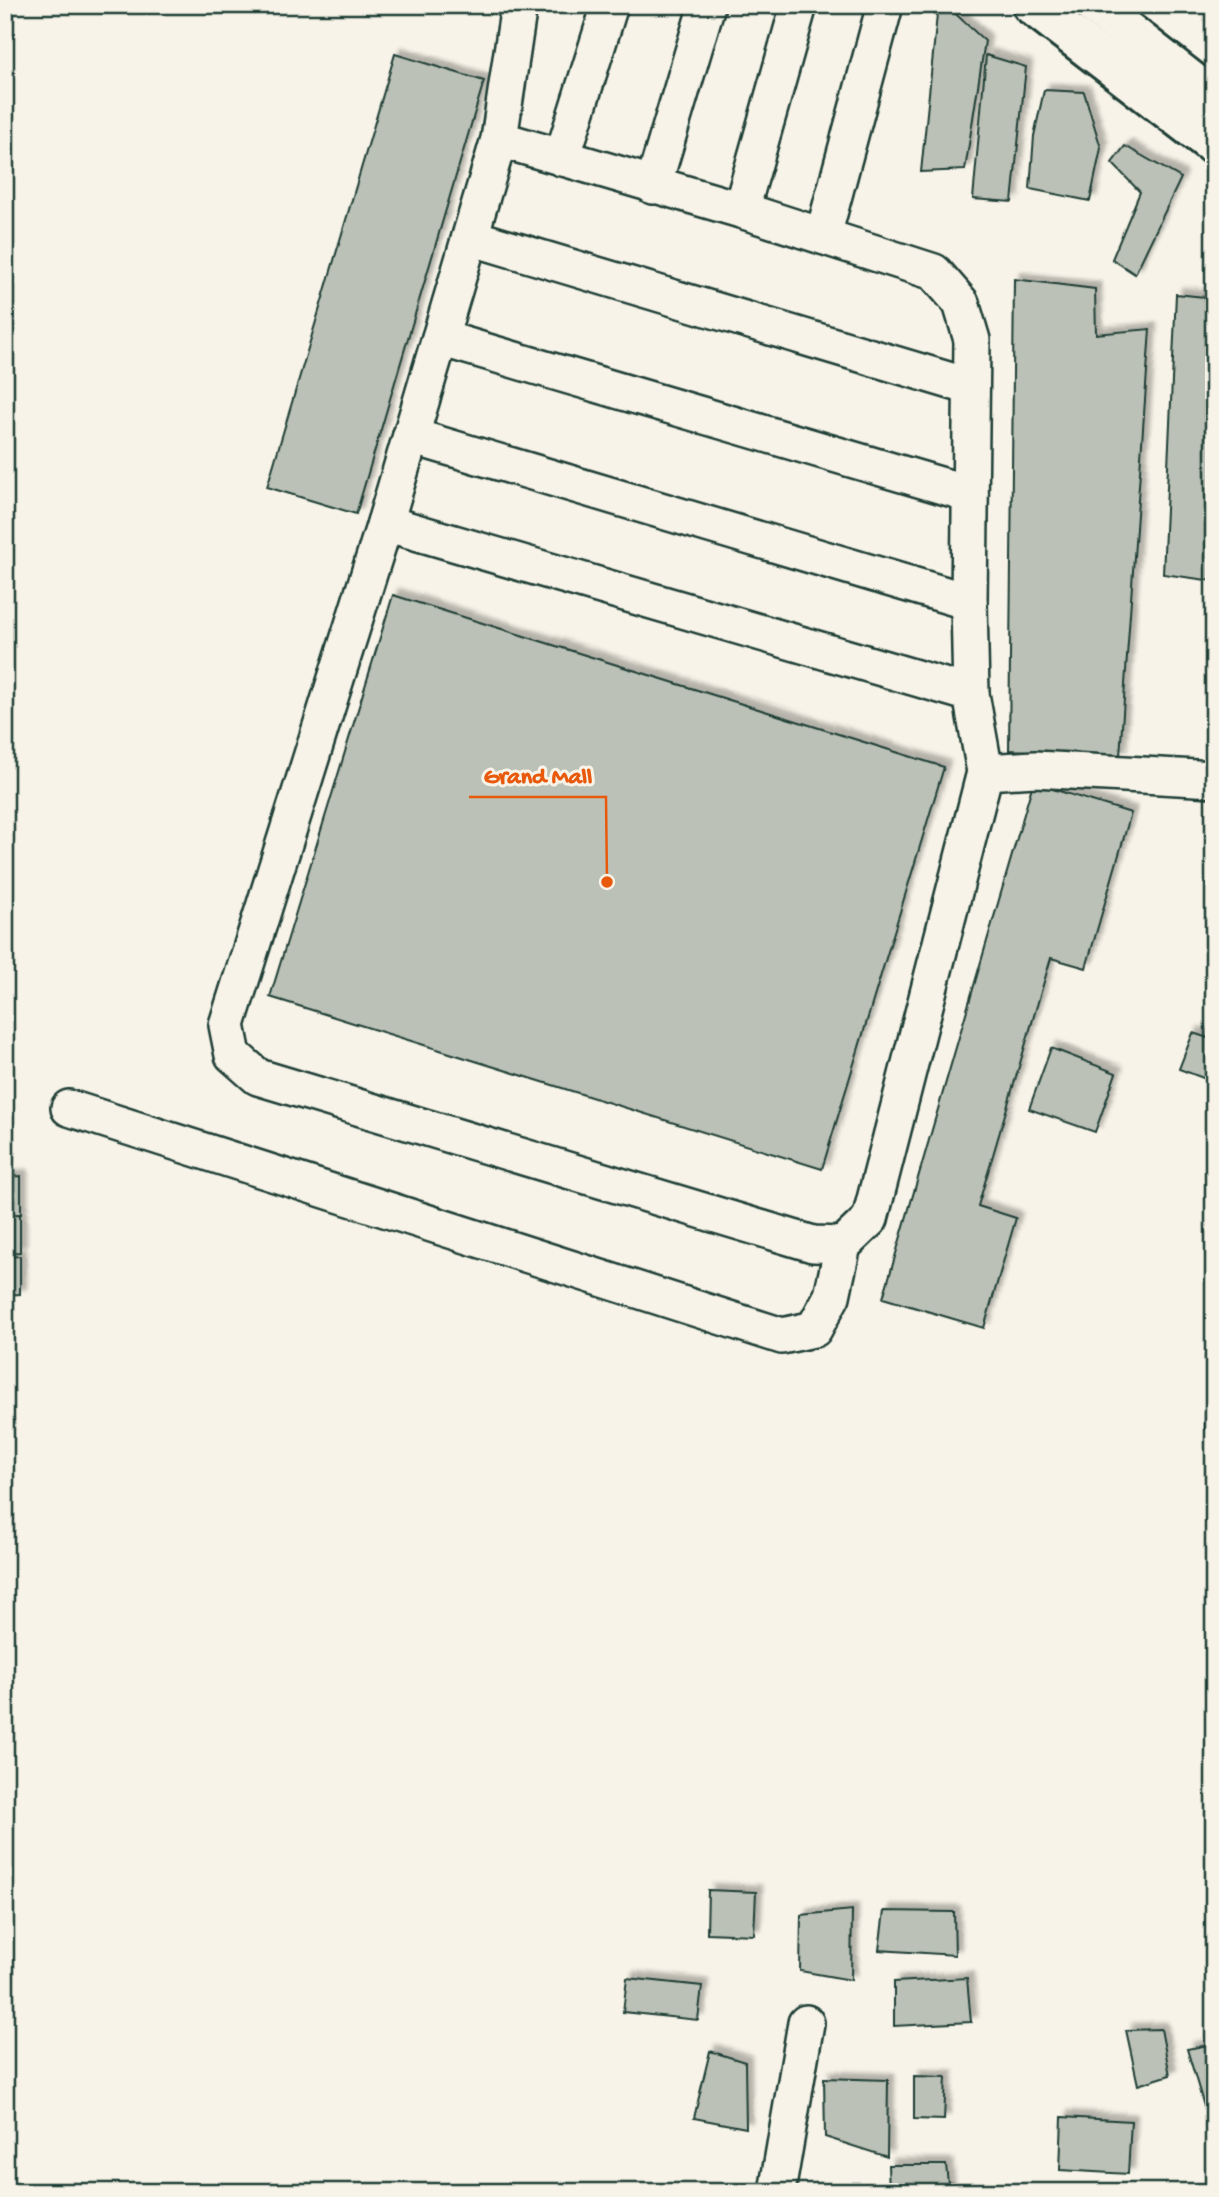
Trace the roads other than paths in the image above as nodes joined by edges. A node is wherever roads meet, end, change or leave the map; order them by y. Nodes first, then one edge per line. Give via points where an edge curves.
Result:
1 (519, 5) edge
2 (610, 5) edge
3 (707, 5) edge
4 (799, 5) edge
5 (885, 5) edge
6 (1032, 5) edge
7 (1094, 5) edge
8 (1214, 99) edge
9 (499, 139) junction
10 (1214, 145) edge
11 (562, 158) junction
12 (653, 186) junction
13 (740, 210) junction
14 (823, 236) junction
15 (470, 237) junction
16 (440, 338) junction
17 (971, 387) junction
18 (411, 436) junction
19 (970, 494) junction
20 (385, 523) junction
21 (969, 602) junction
22 (971, 694) junction
23 (985, 772) junction
24 (1214, 779) edge
25 (69, 1108) dead end
26 (843, 1245) junction
27 (806, 2023) dead end
28 (777, 2192) edge

1 - 9 street
2 - 11 street
3 - 12 street
4 - 13 street
5 - 14 street
6 - 10 highway
7 - 8 highway
9 - 11 street
9 - 15 street
11 - 12 street
12 - 13 street
13 - 14 street
14 - 17 street via 934,272 961,303 972,341
15 - 16 street
15 - 17 street
16 - 18 street
16 - 19 street
17 - 19 street
18 - 20 street
18 - 21 street
19 - 21 street
20 - 22 street
20 - 26 street via 227,1025 233,1055 258,1077 813,1244
21 - 22 street
22 - 23 street
23 - 24 street via 1035,769
23 - 26 street via 870,1219
25 - 26 street via 782,1336 814,1329 832,1296
27 - 28 street

